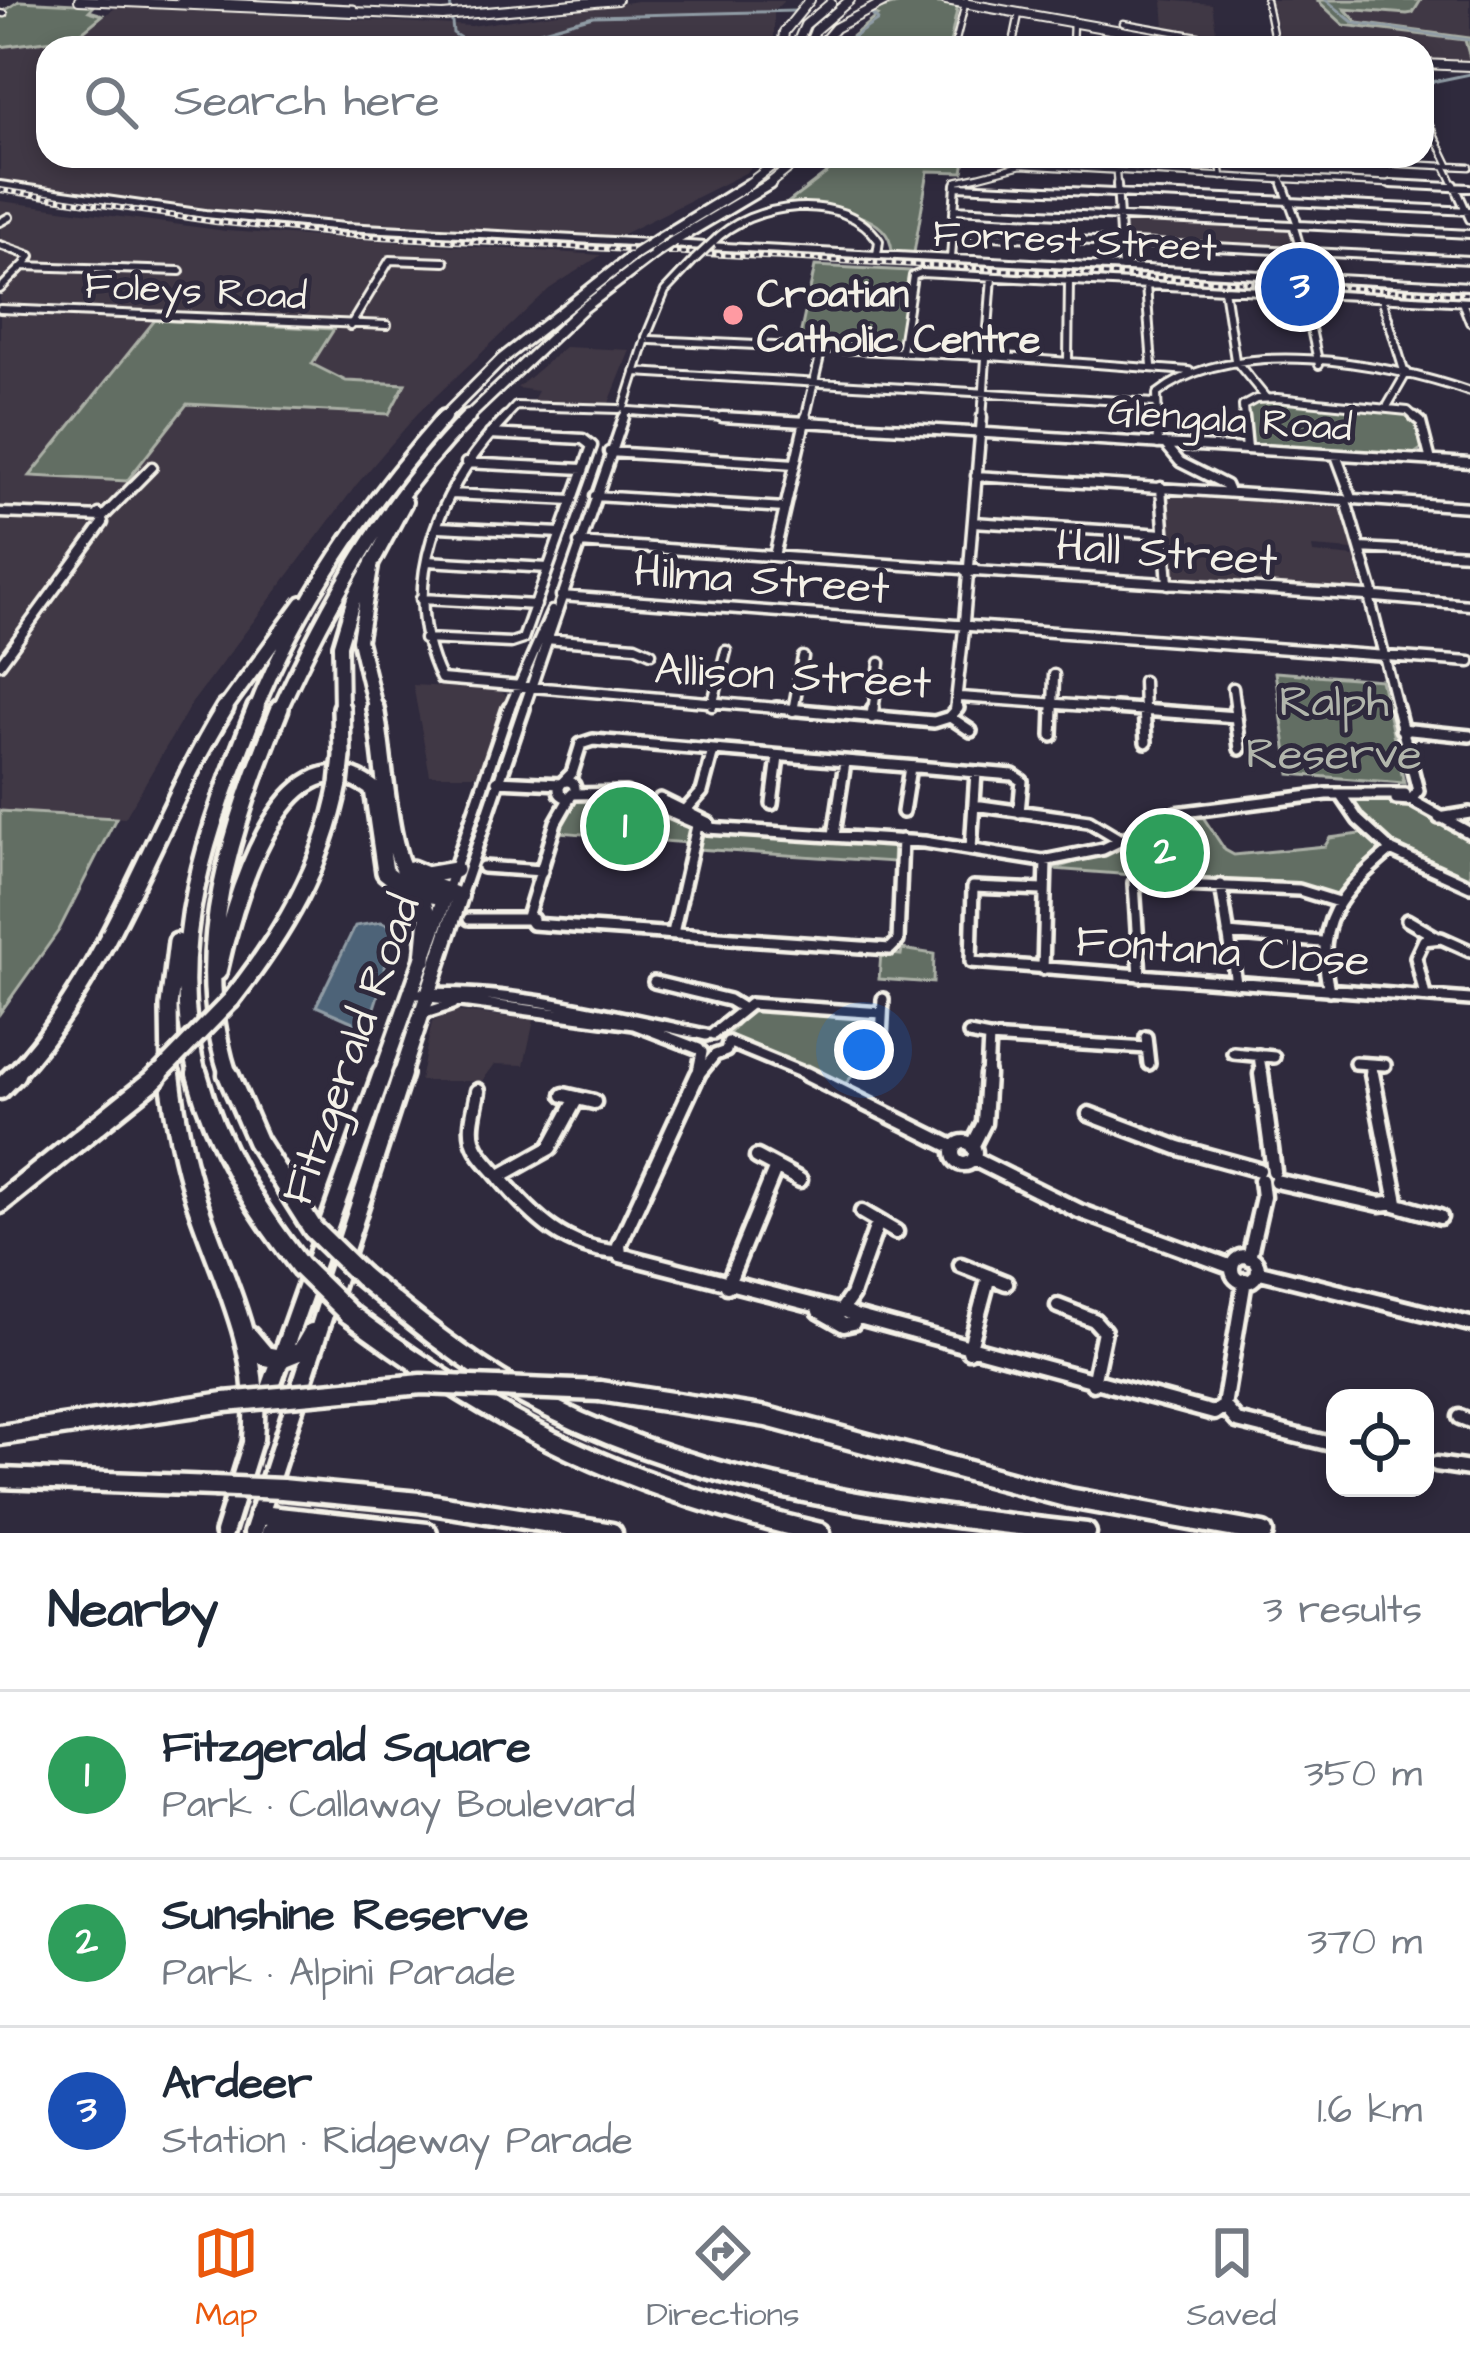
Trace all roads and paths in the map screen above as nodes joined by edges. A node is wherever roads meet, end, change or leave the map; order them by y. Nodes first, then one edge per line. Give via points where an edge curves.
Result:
1 (79, 0) edge
2 (134, 0) edge
3 (587, 0) edge
4 (614, 0) edge
5 (810, 0) edge
6 (836, 0) edge
7 (850, 0) edge
8 (892, 0) edge
9 (946, 0) edge
10 (1266, 0) edge
11 (184, 2) edge
12 (966, 2) edge
13 (165, 3) edge
14 (799, 4) edge
15 (538, 9) junction
16 (1019, 14) junction
17 (434, 15) junction
18 (1078, 18) junction
19 (1123, 23) dead end
20 (1128, 33) junction
21 (787, 36) edge
22 (802, 36) edge
23 (812, 36) edge
24 (825, 36) edge
25 (957, 36) edge
26 (1014, 36) edge
27 (1074, 36) edge
28 (1127, 36) edge
29 (1152, 36) edge
30 (1162, 36) edge
31 (1166, 36) edge
32 (1274, 36) edge
33 (1434, 64) edge
34 (1470, 66) edge
35 (1434, 138) edge
36 (1434, 165) edge
37 (1447, 166) junction
38 (1470, 166) edge
39 (770, 168) edge
40 (790, 168) edge
41 (1010, 168) edge
42 (1062, 168) edge
43 (1221, 168) edge
44 (1281, 168) edge
45 (959, 169) dead end
46 (1116, 172) junction
47 (1222, 177) junction
48 (1284, 180) junction
49 (958, 184) junction
50 (0, 185) edge
51 (1456, 188) junction
52 (1470, 188) edge
53 (1117, 194) junction
54 (1290, 202) junction
55 (954, 210) junction
56 (1469, 214) edge
57 (9, 217) dead end
58 (1118, 217) junction
59 (0, 222) edge
60 (1296, 226) junction
61 (951, 234) junction
62 (1468, 234) edge
63 (1120, 242) junction
64 (676, 243) junction
65 (4, 246) edge
66 (878, 250) junction
67 (1302, 251) junction
68 (949, 257) junction
69 (1470, 260) edge
70 (445, 262) dead end
71 (24, 264) junction
72 (1122, 268) junction
73 (180, 271) dead end
74 (992, 277) junction
75 (1309, 278) junction
76 (1070, 281) junction
77 (1146, 285) junction
78 (1470, 286) edge
79 (0, 289) edge
80 (1224, 289) junction
81 (1303, 293) junction
82 (1382, 298) junction
83 (1466, 302) edge
84 (1, 309) edge
85 (1470, 322) edge
86 (387, 325) dead end
87 (350, 326) junction
88 (643, 339) junction
89 (822, 348) junction
90 (901, 352) junction
91 (986, 356) junction
92 (1069, 361) junction
93 (1235, 362) junction
94 (1319, 365) junction
95 (1152, 366) junction
96 (1189, 370) junction
97 (1403, 371) junction
98 (635, 372) junction
99 (814, 383) junction
100 (1465, 387) edge
101 (983, 393) junction
102 (1265, 396) junction
103 (1155, 403) junction
104 (1388, 406) junction
105 (622, 411) junction
106 (805, 422) junction
107 (980, 433) junction
108 (490, 434) junction
109 (1161, 444) junction
110 (1247, 449) junction
111 (609, 452) junction
112 (1340, 458) junction
113 (1431, 461) junction
114 (466, 463) junction
115 (1470, 463) edge
116 (795, 464) junction
117 (152, 467) dead end
118 (583, 469) junction
119 (418, 476) junction
120 (976, 476) junction
121 (1161, 488) junction
122 (1226, 489) junction
123 (451, 494) junction
124 (595, 496) junction
125 (1349, 499) junction
126 (573, 500) junction
127 (1470, 507) edge
128 (785, 508) junction
129 (0, 513) edge
130 (100, 519) junction
131 (973, 522) junction
132 (439, 526) junction
133 (561, 533) junction
134 (1164, 534) junction
135 (579, 543) junction
136 (1360, 547) junction
137 (1470, 554) edge
138 (774, 556) junction
139 (427, 561) junction
140 (372, 562) junction
141 (548, 568) junction
142 (969, 570) junction
143 (1168, 584) junction
144 (314, 590) junction
145 (561, 596) junction
146 (421, 598) junction
147 (1370, 598) junction
148 (536, 605) junction
149 (1470, 605) edge
150 (964, 626) junction
151 (424, 640) junction
152 (543, 644) junction
153 (652, 652) dead end
154 (726, 652) dead end
155 (1384, 656) junction
156 (803, 657) dead end
157 (1470, 662) edge
158 (880, 663) dead end
159 (0, 664) edge
160 (1054, 675) dead end
161 (1143, 681) dead end
162 (517, 686) junction
163 (536, 687) junction
164 (1233, 688) dead end
165 (960, 697) junction
166 (1053, 704) junction
167 (712, 706) junction
168 (1144, 710) junction
169 (793, 712) junction
170 (950, 717) junction
171 (872, 718) junction
172 (1236, 718) junction
173 (1401, 730) junction
174 (970, 731) dead end
175 (1052, 736) dead end
176 (1470, 736) edge
177 (1146, 742) dead end
178 (1240, 748) dead end
179 (712, 751) junction
180 (778, 757) junction
181 (845, 762) junction
182 (910, 767) junction
183 (976, 772) junction
184 (485, 782) junction
185 (498, 784) junction
186 (567, 791) junction
187 (1342, 797) junction
188 (1409, 798) junction
189 (772, 804) dead end
190 (974, 805) junction
191 (677, 811) junction
192 (903, 812) dead end
193 (1019, 812) junction
194 (1467, 813) edge
195 (1438, 817) junction
196 (698, 828) junction
197 (394, 832) junction
198 (1470, 833) edge
199 (834, 835) junction
200 (1120, 839) junction
201 (902, 840) junction
202 (971, 849) junction
203 (1386, 850) junction
204 (1046, 861) junction
205 (483, 867) dead end
206 (455, 870) junction
207 (542, 871) junction
208 (1221, 885) junction
209 (1470, 886) edge
210 (1042, 890) junction
211 (420, 895) junction
212 (451, 895) junction
213 (190, 901) junction
214 (1338, 902) junction
215 (530, 917) junction
216 (469, 919) dead end
217 (1407, 920) dead end
218 (673, 933) junction
219 (1228, 934) junction
220 (1436, 938) junction
221 (1321, 942) junction
222 (1470, 951) edge
223 (424, 959) junction
224 (1043, 969) junction
225 (1140, 976) junction
226 (654, 982) dead end
227 (1236, 983) junction
228 (1329, 990) junction
229 (1425, 997) junction
230 (883, 998) dead end
231 (423, 999) junction
232 (1470, 1000) edge
233 (224, 1002) junction
234 (738, 1013) junction
235 (882, 1013) junction
236 (969, 1034) dead end
237 (718, 1037) junction
238 (880, 1038) dead end
239 (989, 1038) junction
240 (709, 1053) junction
241 (1233, 1053) dead end
242 (1259, 1055) junction
243 (1274, 1057) dead end
244 (763, 1060) junction
245 (1355, 1063) dead end
246 (1149, 1064) dead end
247 (1370, 1064) junction
248 (1385, 1065) dead end
249 (406, 1066) junction
250 (0, 1089) edge
251 (477, 1090) dead end
252 (594, 1102) dead end
253 (1089, 1114) dead end
254 (973, 1153) junction
255 (757, 1157) dead end
256 (776, 1167) junction
257 (1268, 1175) junction
258 (500, 1176) junction
259 (800, 1180) dead end
260 (0, 1203) edge
261 (1395, 1204) junction
262 (862, 1212) dead end
263 (1440, 1217) dead end
264 (878, 1222) junction
265 (896, 1232) dead end
266 (619, 1252) junction
267 (1249, 1258) junction
268 (961, 1265) dead end
269 (1229, 1265) junction
270 (1260, 1272) junction
271 (989, 1276) junction
272 (1245, 1280) junction
273 (1006, 1283) dead end
274 (727, 1286) junction
275 (1058, 1306) dead end
276 (846, 1315) junction
277 (240, 1322) junction
278 (1470, 1324) edge
279 (969, 1351) junction
280 (280, 1359) junction
281 (1093, 1384) junction
282 (1224, 1406) junction
283 (0, 1435) edge
284 (253, 1439) junction
285 (1326, 1443) edge
286 (1436, 1464) dead end
287 (1470, 1469) edge
288 (0, 1478) edge
289 (236, 1492) junction
290 (261, 1527) edge
291 (224, 1533) edge
292 (364, 1533) edge
293 (427, 1533) edge
294 (613, 1533) edge
295 (820, 1533) edge
296 (1087, 1533) edge
297 (1264, 1533) edge

1 - 13 highway
2 - 13 highway
3 - 15 highway
4 - 15 highway
5 - 14 highway
6 - 22 highway
7 - 23 highway
8 - 24 highway
9 - 12 highway
10 - 32 street
11 - 13 highway
11 - 17 highway
11 - 17 highway
12 - 16 street
12 - 18 highway
12 - 18 highway
12 - 25 street
14 - 21 highway
15 - 17 highway
16 - 18 street
16 - 26 street
18 - 20 street
18 - 27 street
18 - 30 highway
19 - 31 street
20 - 28 street
20 - 29 street
33 - 34 highway
35 - 37 street
36 - 37 street
37 - 38 street
37 - 51 street
39 - 144 highway, bridge via 533,329 457,400 353,524
40 - 64 highway
41 - 49 street
42 - 46 street
43 - 47 street
44 - 48 street
45 - 49 street
46 - 47 street
46 - 53 street
47 - 48 street
48 - 51 street
48 - 54 street
49 - 53 street
49 - 55 street
50 - 64 street, Forrest Street via 320,225
51 - 52 street
51 - 56 street
53 - 54 street
53 - 58 street
54 - 56 street
54 - 60 street
55 - 58 street
55 - 61 street
57 - 59 street
58 - 60 street
58 - 63 street
60 - 62 street
60 - 67 street
61 - 63 street
61 - 68 street
63 - 67 street
63 - 72 street
64 - 66 street, Forrest Street
64 - 119 highway, bridge via 524,356
65 - 71 street via 24,254
66 - 68 street, Forrest Street
66 - 88 street, Fitzgerald Road, bridge via 876,232 860,220 805,210 742,219 665,291
67 - 69 street
67 - 75 street
68 - 72 street, Forrest Street
70 - 87 street via 387,266
71 - 73 street
71 - 79 street
72 - 75 street, Forrest Street
74 - 76 street
74 - 90 street via 915,274
74 - 91 street, Allison Street
75 - 78 street, Forrest Street
76 - 77 street
76 - 92 street
77 - 80 street
77 - 95 street
80 - 81 street
80 - 93 street
81 - 82 street
81 - 94 street
82 - 83 street
82 - 97 street
83 - 85 street
84 - 87 street, Foleys Road
86 - 87 street, Foleys Road
88 - 89 street
88 - 98 street, Fitzgerald Road
89 - 90 street
89 - 99 street
90 - 91 street
91 - 92 street
91 - 101 street, Allison Street
92 - 95 street
93 - 94 street
93 - 96 street
93 - 102 street
94 - 97 street
95 - 96 street
96 - 103 street via 1162,387
97 - 100 street
97 - 104 street
98 - 99 street
98 - 105 street, Fitzgerald Road
99 - 101 street
99 - 106 street
101 - 103 street
101 - 107 street, Allison Street
102 - 104 street
102 - 110 street via 1241,410
103 - 109 street
104 - 113 street via 1417,416
105 - 106 street, Glengala Road
105 - 108 street, Glengala Road via 525,402
105 - 111 street, Fitzgerald Road
106 - 107 street, Glengala Road
106 - 116 street
107 - 109 street, Glengala Road
107 - 120 street, Allison Street
108 - 114 street
108 - 118 street via 590,440
109 - 110 street, Glengala Road
109 - 122 street
110 - 112 street, Glengala Road
111 - 116 street
111 - 124 street, Fitzgerald Road
112 - 113 street, Glengala Road
112 - 125 street
113 - 115 street, Glengala Road
114 - 118 street
114 - 123 street
116 - 128 street
117 - 130 street
118 - 126 street
119 - 140 highway
119 - 233 highway via 347,572 274,722 218,901 211,965
120 - 121 street
120 - 131 street, Allison Street
121 - 122 street
121 - 134 street
122 - 125 street
123 - 126 street
123 - 132 street
124 - 128 street
124 - 135 street, Fitzgerald Road
125 - 127 street
125 - 136 street
126 - 133 street
128 - 138 street
129 - 130 street
130 - 159 street
131 - 134 street
131 - 142 street, Allison Street
132 - 133 street
132 - 139 street
133 - 141 street
134 - 143 street
135 - 138 street, Hall Street
135 - 145 street, Fitzgerald Road
136 - 137 street
136 - 147 street
138 - 142 street, Hall Street
139 - 141 street
139 - 146 street
140 - 197 highway via 359,640
140 - 233 highway, bridge via 340,645 342,756 325,842 276,941
141 - 148 street
142 - 143 street, Hall Street
142 - 150 street, Allison Street
143 - 147 street, Hall Street
144 - 213 highway via 243,740
144 - 250 highway via 199,752 81,989
145 - 150 street, Hilma Street
145 - 152 street, Fitzgerald Road
146 - 148 street
146 - 151 street
147 - 149 street, Hall Street
147 - 155 street
148 - 151 street via 520,641
150 - 155 street, Hilma Street
150 - 165 street, Allison Street
151 - 162 street, Allison Street via 440,680
152 - 153 street
152 - 162 street, Fitzgerald Road
152 - 163 street, Fitzgerald Road
154 - 167 street
155 - 157 street, Hilma Street
155 - 173 street
156 - 169 street
158 - 171 street
160 - 166 street
161 - 168 street
162 - 163 street, Allison Street
162 - 184 street, Fitzgerald Road
163 - 167 street, Allison Street
163 - 185 street, Fitzgerald Road
164 - 172 street
165 - 166 street
165 - 170 street, Allison Street
166 - 168 street
166 - 175 street
167 - 169 street, Allison Street
168 - 172 street
168 - 177 street
169 - 171 street, Allison Street
170 - 171 street, Allison Street
170 - 174 street
172 - 178 street
173 - 176 street
173 - 188 street via 1418,791
179 - 180 street
179 - 186 street via 583,746
179 - 191 street via 702,792
180 - 181 street
180 - 189 street
181 - 182 street
181 - 199 street
182 - 183 street
182 - 192 street
183 - 190 street
183 - 193 street via 1020,778
184 - 185 street
184 - 206 street, Fitzgerald Road
185 - 186 street
185 - 212 street, Fitzgerald Road
186 - 191 street via 625,793
186 - 207 street
187 - 188 street
187 - 200 street via 1168,814
187 - 203 street
188 - 195 street
190 - 193 street
190 - 202 street
191 - 196 street
193 - 200 street via 1089,821
194 - 195 street
195 - 198 street
196 - 199 street
196 - 218 street
197 - 206 highway via 414,872
197 - 212 highway via 400,869
199 - 201 street
200 - 204 street
201 - 202 street
201 - 218 street via 892,943
202 - 204 street
203 - 209 street
203 - 214 street
204 - 210 street
205 - 207 street
206 - 212 street, Fitzgerald Road
207 - 215 street
208 - 214 street via 1299,890
208 - 219 street
208 - 225 street via 1134,883
210 - 224 street
210 - 224 street, Fontana Close via 973,887 973,963
211 - 212 highway
211 - 223 highway via 428,916
211 - 233 highway via 385,872 370,785 341,776 300,785 243,884 221,956
212 - 223 main road, Fitzgerald Road
212 - 231 main road, Fitzgerald Road
213 - 277 highway via 171,969 174,1116
213 - 295 highway, bridge via 183,993 203,1098 250,1199 300,1266 440,1383 564,1453 694,1502
214 - 221 street
215 - 216 street
215 - 218 street
217 - 220 street
219 - 221 street
219 - 227 street
220 - 222 street
220 - 229 street via 1424,940 1416,957
221 - 228 street
223 - 231 main road, Fitzgerald Road
224 - 225 street, Fontana Close
225 - 227 street, Fontana Close
226 - 234 street via 729,1000
227 - 228 street, Fontana Close
228 - 229 street, Fontana Close
229 - 232 street, Fontana Close
230 - 235 street
231 - 237 street via 564,1005
231 - 240 street via 608,1021
231 - 249 main road, Fitzgerald Road
231 - 280 main road, Fitzgerald Road
233 - 260 highway, bridge via 152,1082
233 - 296 highway, bridge via 220,1045 247,1125 313,1229 416,1324 495,1379 545,1407 736,1480 872,1508
234 - 235 street via 757,1004
234 - 237 street
235 - 238 street
236 - 239 street
237 - 240 street
237 - 240 street
237 - 244 street
239 - 246 street via 1147,1043
239 - 254 street via 984,1123
240 - 244 street
240 - 266 street
241 - 242 street
242 - 243 street
242 - 257 street
244 - 254 street via 860,1096
245 - 247 street
247 - 248 street
247 - 261 street
249 - 280 main road via 312,1333 301,1351
249 - 290 main road, Fitzgerald Road
251 - 258 street via 472,1141
252 - 258 street via 571,1096 550,1148
253 - 257 street
254 - 269 street via 1079,1210
255 - 256 street
256 - 259 street
256 - 274 street
257 - 261 street
257 - 267 street
258 - 266 street via 559,1234 593,1251
261 - 263 street
262 - 264 street
264 - 265 street
264 - 276 street
266 - 274 street
267 - 269 street
267 - 270 street
268 - 271 street
269 - 272 street
270 - 272 street
270 - 278 street
271 - 273 street
271 - 279 street
272 - 282 street
274 - 276 street
275 - 281 street via 1104,1331
276 - 279 street
277 - 280 highway via 260,1352
277 - 284 highway via 257,1387
279 - 281 street
280 - 284 main road, Fitzgerald Road
281 - 282 street via 1203,1413
282 - 285 street via 1237,1421
283 - 297 highway, bridge via 422,1384 601,1390 749,1413 1069,1498
284 - 289 main road, Fitzgerald Road
286 - 287 street
288 - 294 highway, bridge via 282,1489
289 - 290 main road
289 - 291 main road, Fitzgerald Road
290 - 292 highway
290 - 293 highway

